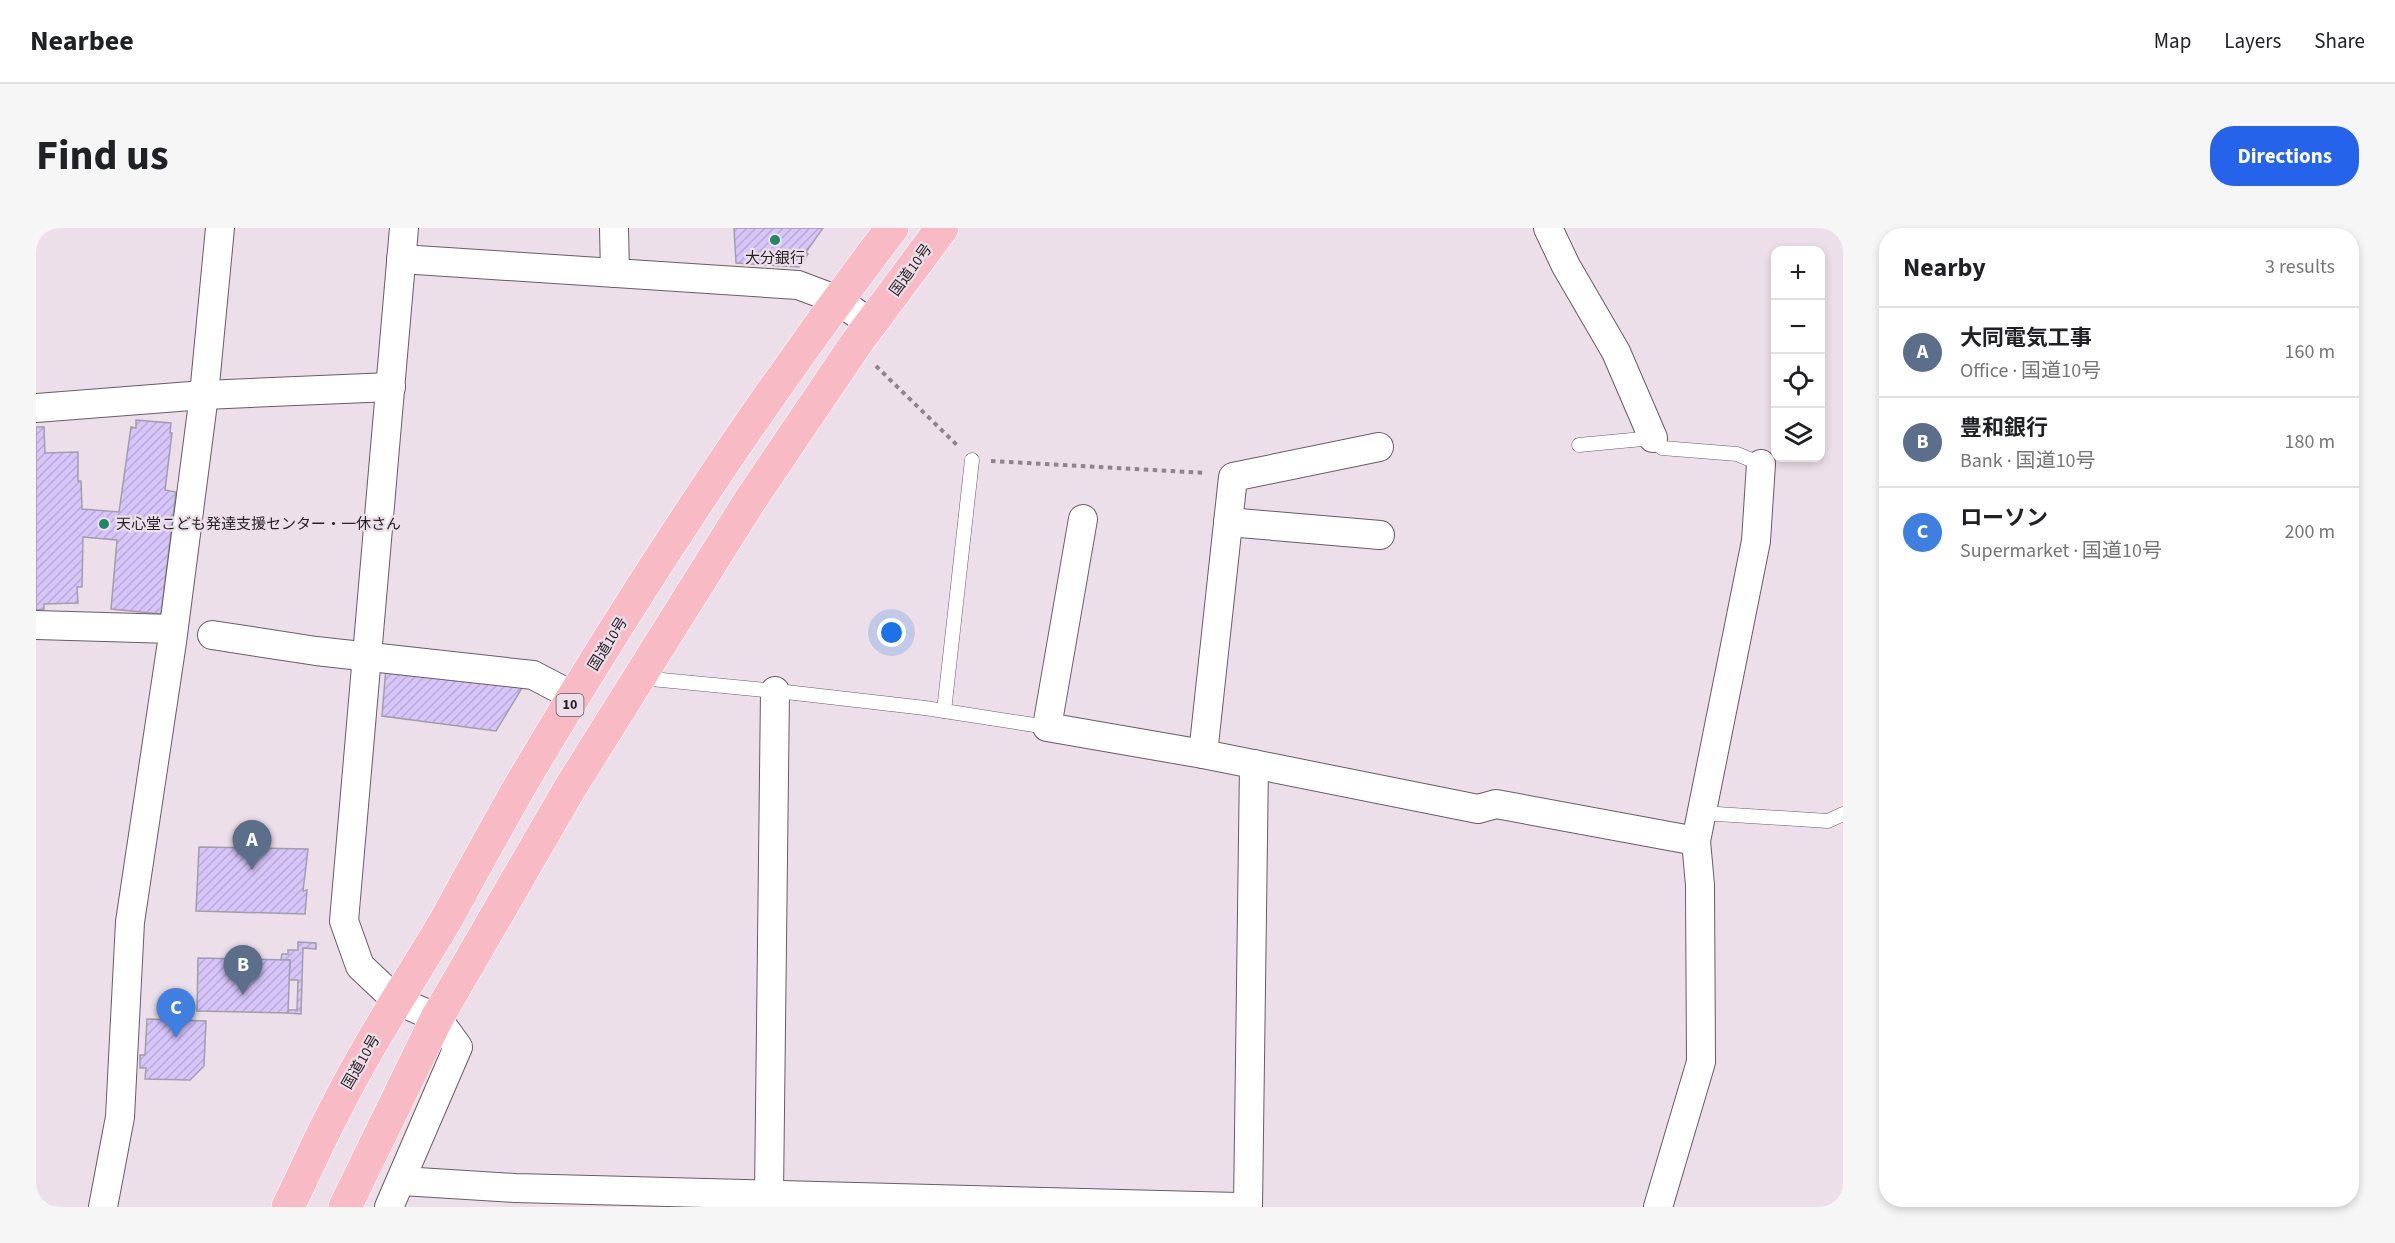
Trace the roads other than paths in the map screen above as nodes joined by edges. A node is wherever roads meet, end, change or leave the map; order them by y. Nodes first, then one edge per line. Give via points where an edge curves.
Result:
1 (220, 228) edge
2 (404, 228) edge
3 (614, 228) edge
4 (892, 228) edge
5 (942, 228) edge
6 (1548, 228) edge
7 (401, 259) junction
8 (615, 273) junction
9 (838, 300) junction
10 (863, 335) junction
11 (391, 387) junction
12 (204, 395) junction
13 (36, 408) edge
14 (1653, 438) junction
15 (1579, 445) dead end
16 (1379, 447) dead end
17 (972, 460) road end
18 (1761, 464) joint
19 (1083, 519) dead end
20 (1228, 522) junction
21 (1380, 535) dead end
22 (36, 625) edge
23 (173, 629) junction
24 (212, 635) dead end
25 (367, 656) junction
26 (639, 678) junction
27 (775, 691) junction
28 (574, 697) junction
29 (944, 711) junction
30 (1047, 727) junction
31 (1203, 754) junction
32 (1254, 764) junction
33 (1701, 813) junction
34 (1843, 814) edge
35 (1696, 841) junction
36 (396, 1000) junction
37 (437, 1018) junction
38 (402, 1181) junction
39 (769, 1194) junction
40 (834, 1202) edge
41 (104, 1207) edge
42 (288, 1207) edge
43 (345, 1207) edge
44 (389, 1207) edge
45 (1238, 1207) edge
46 (1248, 1207) edge
47 (1658, 1207) edge

1 - 12 street
2 - 7 street
3 - 8 street
4 - 9 highway, 国道10号 / 10
5 - 10 highway, 国道10号
6 - 14 street via 1616,352
7 - 8 street
7 - 11 street
8 - 9 street via 798,285
9 - 10 street
9 - 28 highway, 国道10号 / 10 via 667,548
10 - 26 highway, 国道10号 via 749,502
11 - 12 street
11 - 25 street
12 - 13 street
12 - 23 street
14 - 15 lane
14 - 18 lane via 1662,448 1737,454
16 - 20 street via 1233,477
17 - 29 lane
18 - 33 street via 1756,541
19 - 30 street
20 - 21 street
20 - 31 street
22 - 23 street
23 - 41 street via 130,922 120,1117
24 - 25 street
25 - 28 street via 533,675
25 - 36 street via 344,921 360,966
26 - 27 lane
26 - 37 highway, 国道10号 via 570,788
27 - 29 lane
27 - 39 street
28 - 36 highway, 国道10号 / 10
29 - 30 lane
30 - 31 street
31 - 32 street
32 - 35 street via 1478,809 1496,804
32 - 46 street
33 - 34 lane via 1828,821
33 - 35 street
35 - 47 street via 1700,885 1701,1062
36 - 37 street
36 - 42 highway, 国道10号 / 10 via 336,1106
37 - 38 street via 458,1047
37 - 43 highway, 国道10号
38 - 39 street
38 - 44 street
39 - 40 street
40 - 45 street

